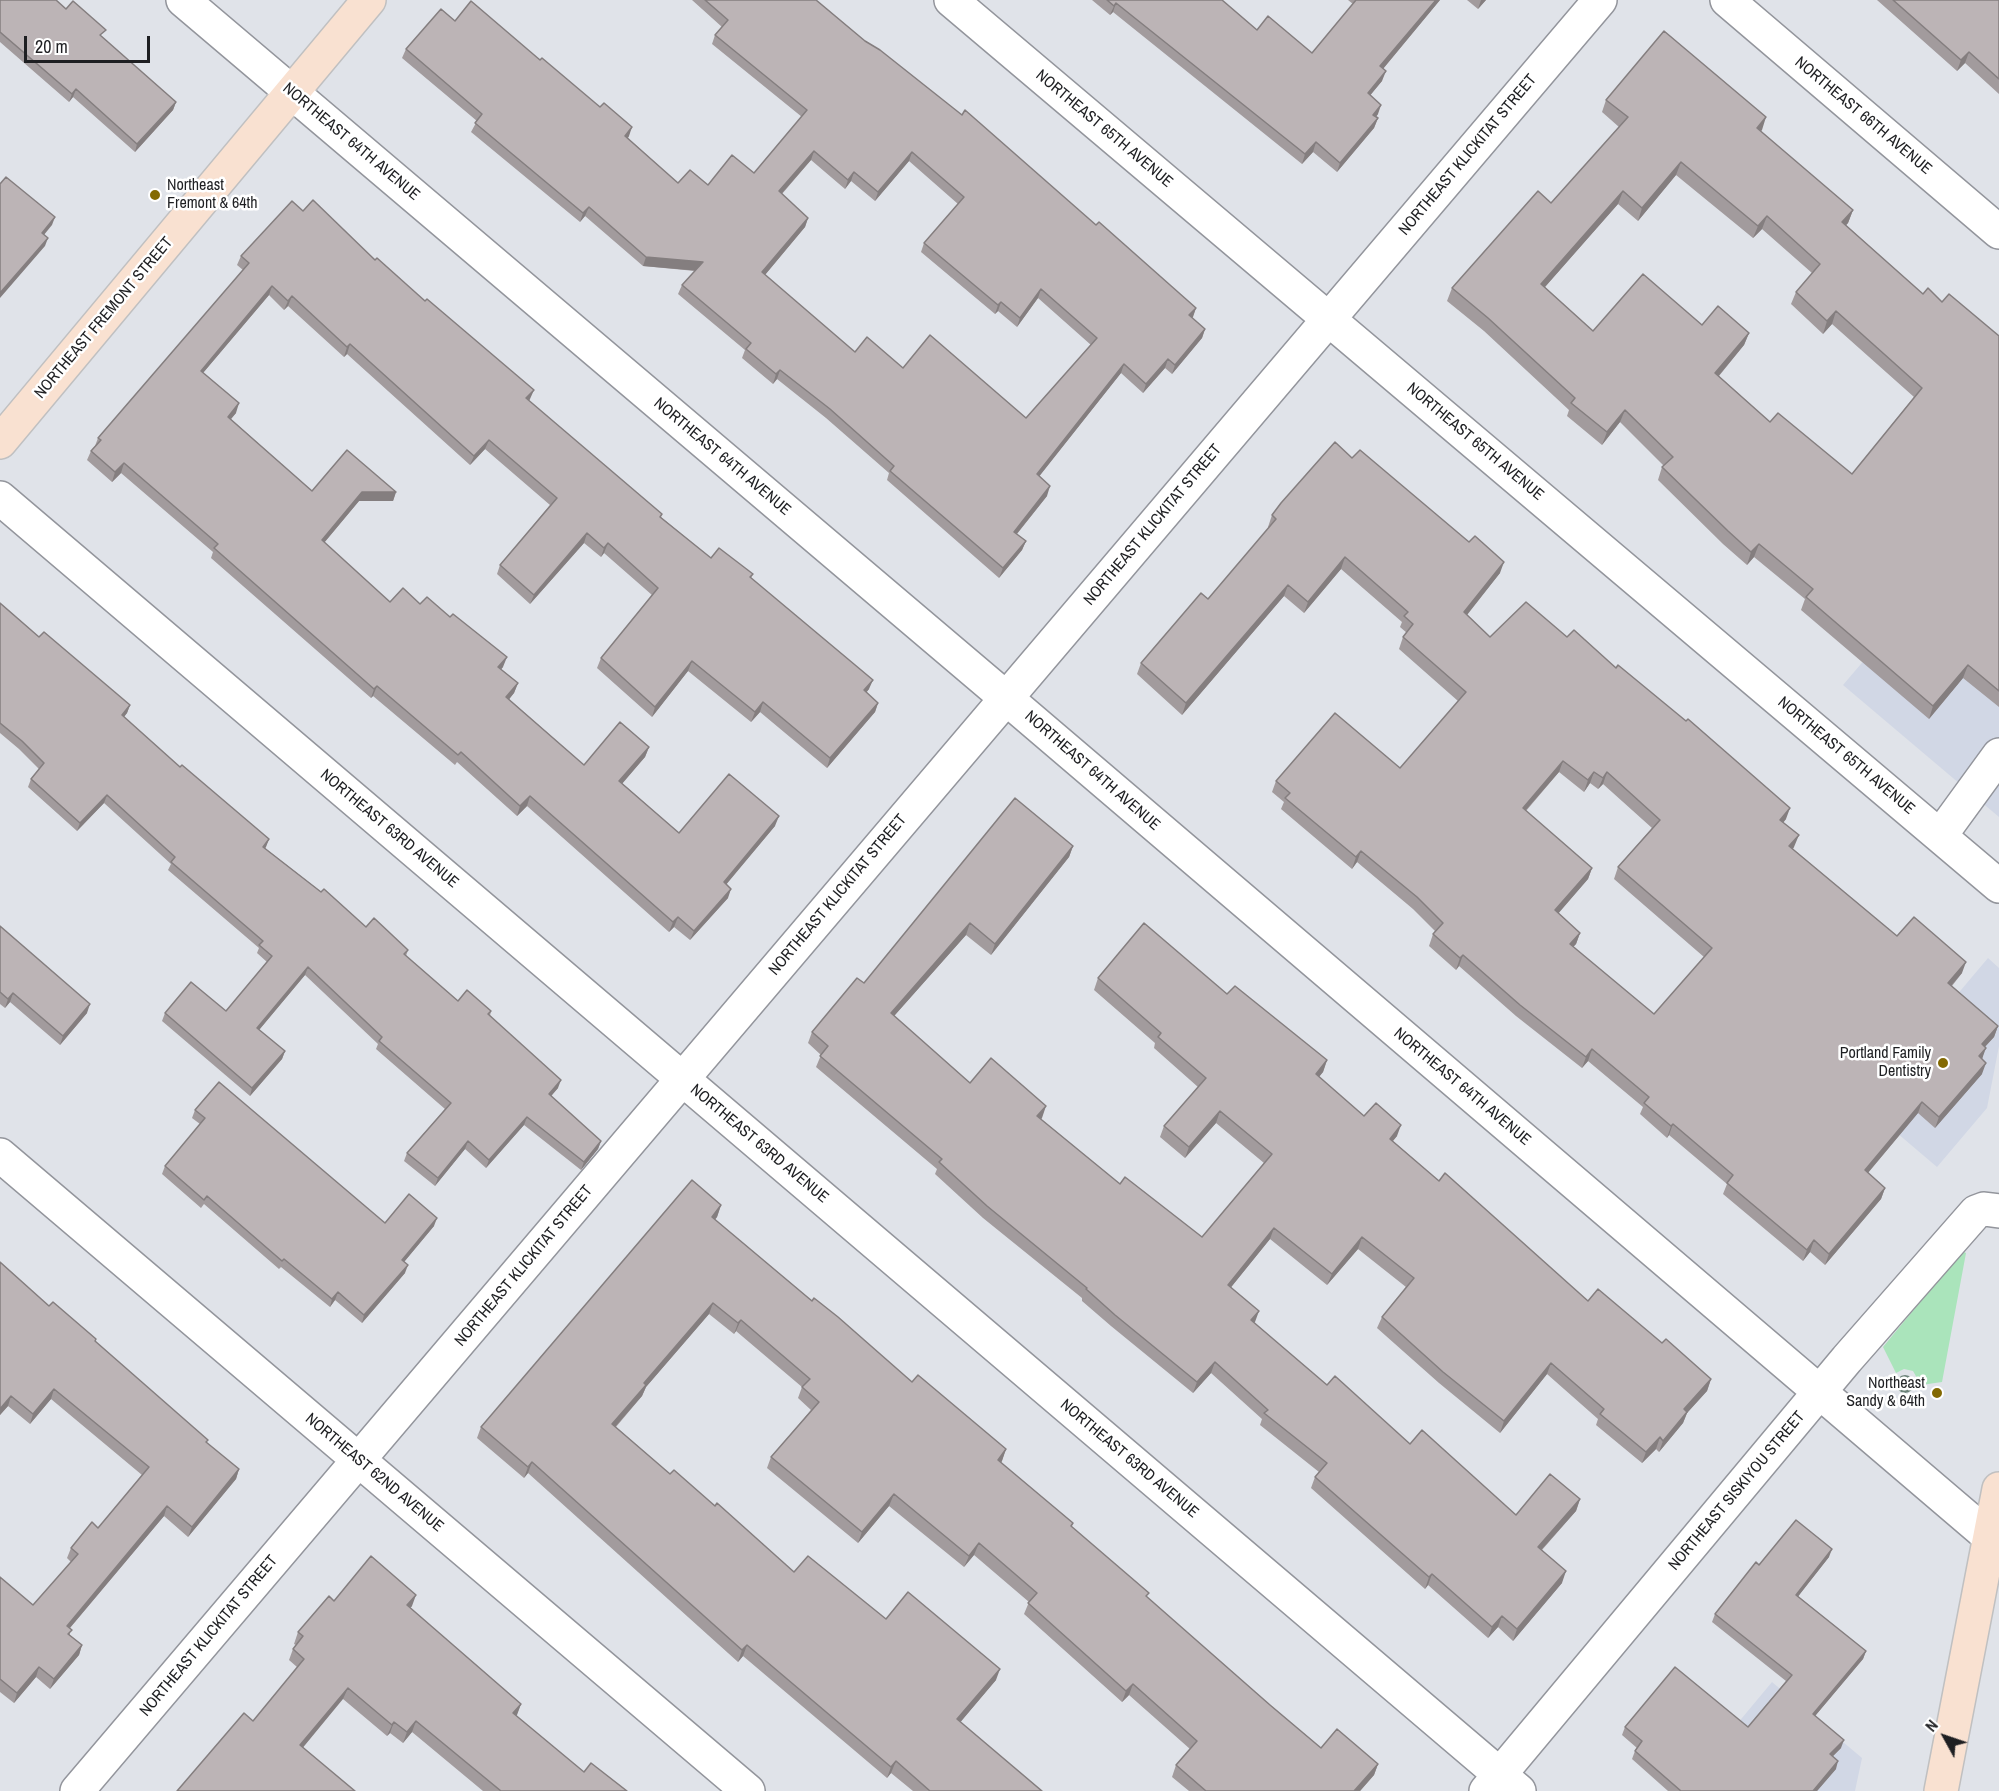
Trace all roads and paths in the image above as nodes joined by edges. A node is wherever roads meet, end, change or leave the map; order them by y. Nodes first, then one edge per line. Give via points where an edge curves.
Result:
1 (183, 0) edge
2 (369, 0) edge
3 (951, 0) edge
4 (1600, 0) edge
5 (1727, 0) edge
6 (292, 92) junction
7 (1999, 232) edge
8 (1329, 319) junction
9 (0, 442) edge
10 (0, 498) edge
11 (1006, 698) junction
12 (1999, 755) edge
13 (1940, 836) junction
14 (1999, 886) edge
15 (682, 1079) junction
16 (0, 1155) edge
17 (1999, 1211) edge
18 (1819, 1393) junction
19 (358, 1460) junction
20 (1999, 1489) edge
21 (1994, 1541) edge
22 (1502, 1786) edge
23 (78, 1791) edge
24 (748, 1791) edge
25 (1941, 1791) edge

1 - 6 street, NORTHEAST 64TH AVENUE
2 - 6 main road, NORTHEAST FREMONT STREET
3 - 8 street, NORTHEAST 65TH AVENUE
4 - 8 street, NORTHEAST KLICKITAT STREET
5 - 7 street, NORTHEAST 66TH AVENUE
6 - 9 main road, NORTHEAST FREMONT STREET
6 - 11 street, NORTHEAST 64TH AVENUE
8 - 11 street, NORTHEAST KLICKITAT STREET
8 - 13 street, NORTHEAST 65TH AVENUE
10 - 15 street, NORTHEAST 63RD AVENUE
11 - 15 street, NORTHEAST KLICKITAT STREET
11 - 18 street, NORTHEAST 64TH AVENUE
12 - 13 street
13 - 14 street, NORTHEAST 65TH AVENUE
15 - 19 street, NORTHEAST KLICKITAT STREET
15 - 22 street, NORTHEAST 63RD AVENUE
16 - 19 street, NORTHEAST 62ND AVENUE
17 - 18 street, NORTHEAST SISKIYOU STREET via 1976,1212
18 - 21 street, NORTHEAST 64TH AVENUE
18 - 22 street, NORTHEAST SISKIYOU STREET
19 - 23 street, NORTHEAST KLICKITAT STREET
19 - 24 street, NORTHEAST 62ND AVENUE
20 - 21 main road
21 - 25 main road

